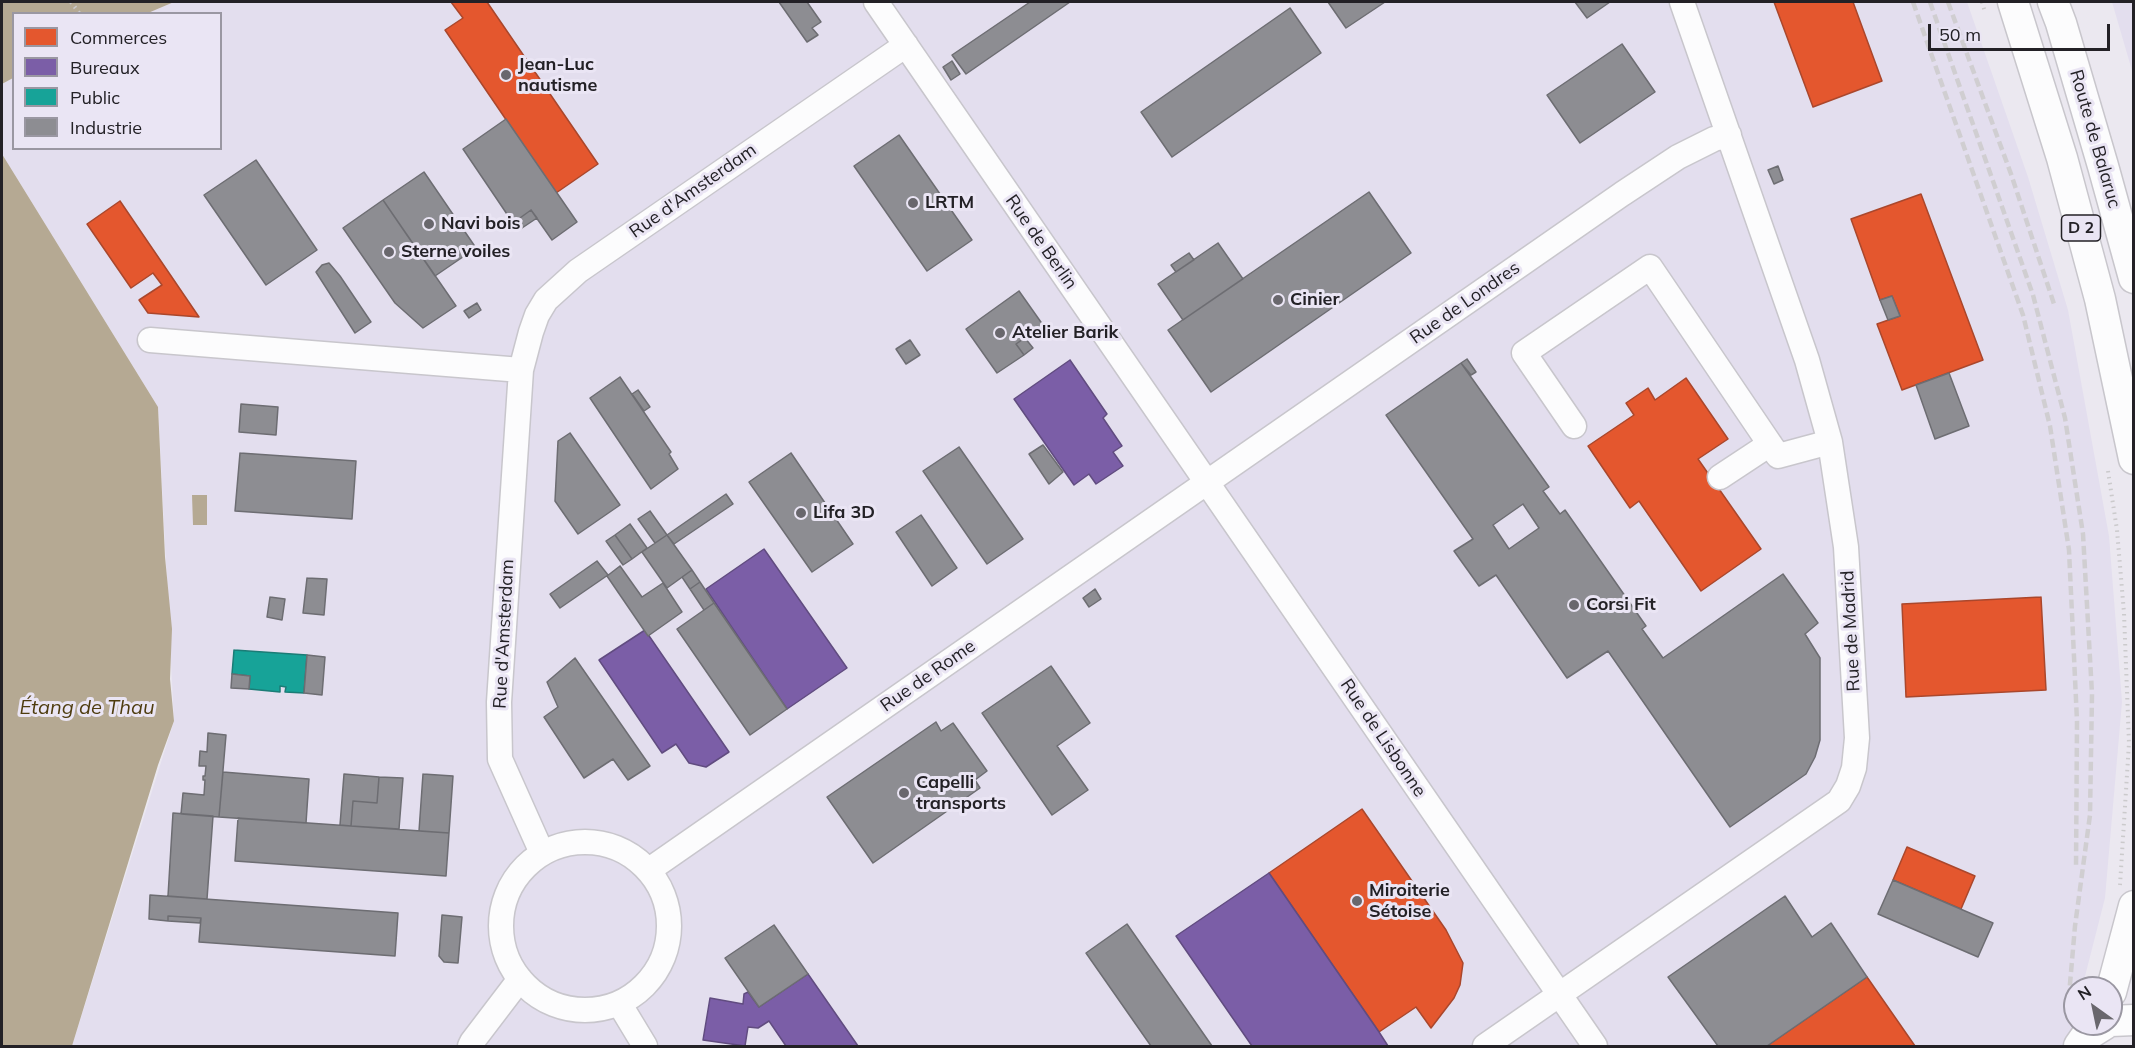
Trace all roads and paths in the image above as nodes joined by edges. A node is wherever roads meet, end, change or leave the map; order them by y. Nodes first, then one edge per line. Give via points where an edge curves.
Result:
1 (876, 2) edge
2 (1682, 2) edge
3 (1982, 2) edge
4 (2053, 2) edge
5 (1999, 7) edge
6 (906, 45) junction
7 (1729, 135) junction
8 (2133, 278) edge
9 (150, 340) dead end
10 (521, 370) junction
11 (1574, 426) dead end
12 (1830, 442) junction
13 (1770, 444) junction
14 (2121, 462) edge
15 (1720, 477) dead end
16 (1207, 482) junction
17 (542, 853) junction
18 (649, 870) junction
19 (2126, 898) edge
20 (2116, 976) edge
21 (520, 979) junction
22 (1559, 995) junction
23 (619, 1003) junction
24 (470, 1047) edge
25 (645, 1047) edge
26 (1485, 1047) edge
27 (1595, 1047) edge

1 - 6 street, Rue de Berlin
2 - 7 street, Rue de Madrid
3 - 5 path
4 - 8 main road, Route de Balaruc / D 2
5 - 14 main road, Route de Balaruc / D 2 via 2062,158 2100,299
6 - 10 street, Rue d'Amsterdam via 578,271 546,300 531,332
6 - 16 street, Rue de Berlin
7 - 12 street, Rue de Madrid via 1807,360
7 - 16 street, Rue de Londres via 1678,157 1622,194
9 - 10 street
10 - 17 street, Rue d'Amsterdam via 500,702 500,759
11 - 13 street via 1524,353 1650,267
12 - 13 street via 1778,456
12 - 22 street, Rue de Madrid via 1846,548 1857,726 1854,768 1848,786 1839,801
13 - 15 street
14 - 19 path via 2117,530 2129,743
16 - 18 street, Rue de Rome
16 - 22 street, Rue de Lisbonne
17 - 18 street via 570,843 599,843 626,852
17 - 21 street via 520,872 506,897 501,926 506,954
18 - 23 street via 663,892 669,918 668,944 658,969 641,989
19 - 20 main road
21 - 23 street via 540,997 565,1008 592,1010
21 - 24 street
22 - 26 street, Rue de Madrid
22 - 27 street, Rue de Lisbonne
23 - 25 street

